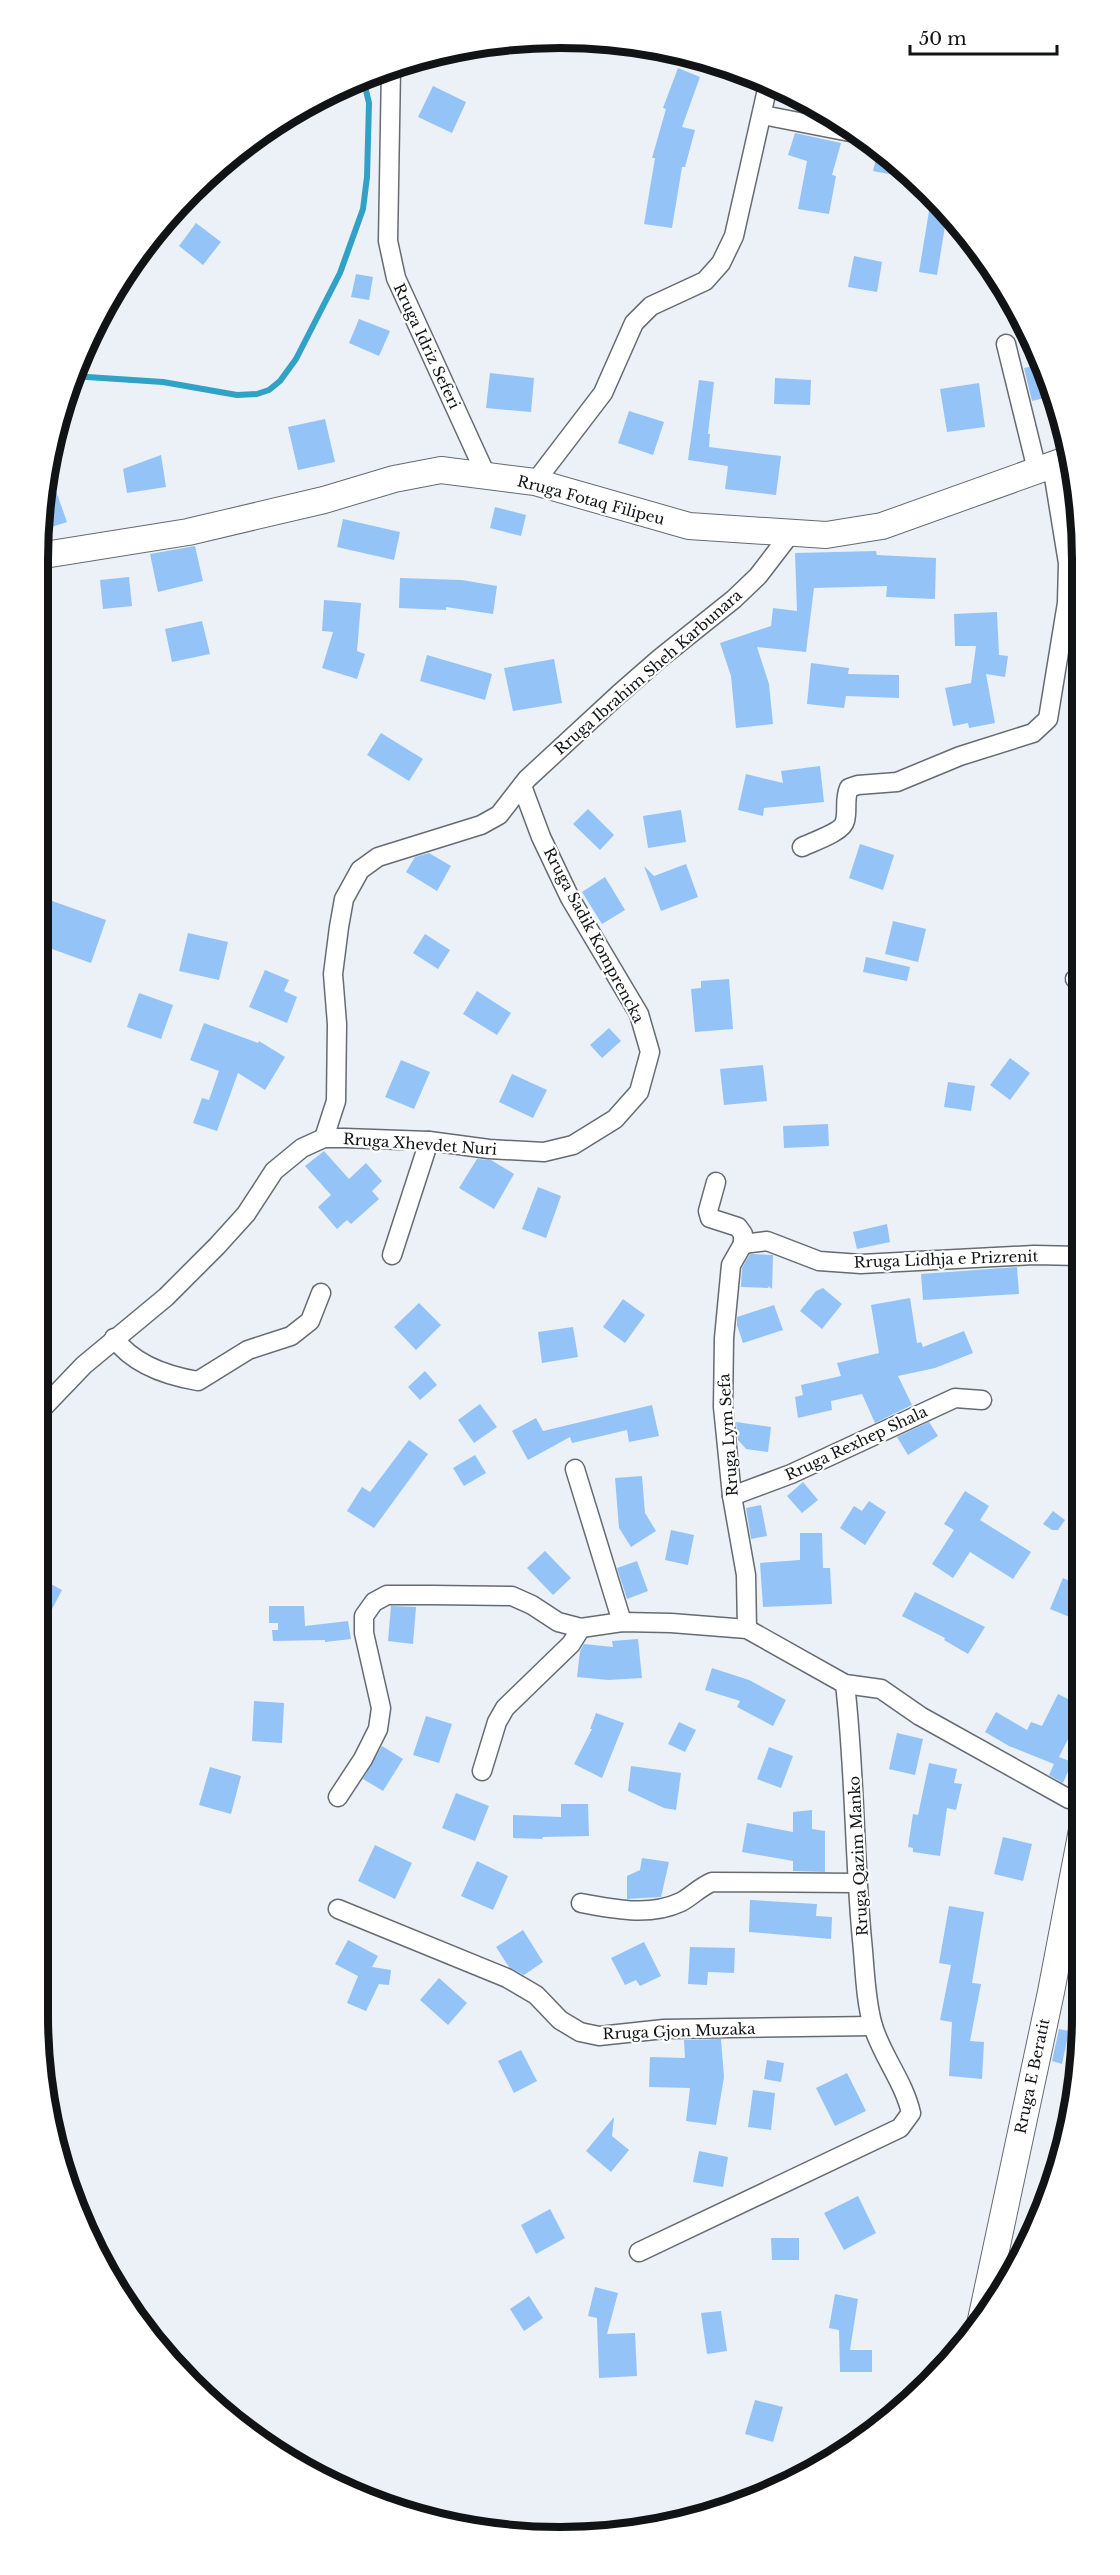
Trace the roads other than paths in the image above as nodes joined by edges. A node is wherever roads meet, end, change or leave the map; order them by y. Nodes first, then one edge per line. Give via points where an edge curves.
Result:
1 (391, 77) edge
2 (767, 92) edge
3 (763, 115) junction
4 (836, 129) edge
5 (1006, 344) dead end
6 (1053, 464) edge
7 (486, 475) junction
8 (535, 482) junction
9 (791, 533) junction
10 (48, 554) edge
11 (522, 786) junction
12 (802, 847) dead end
13 (650, 1052) joint
14 (324, 1138) junction
15 (429, 1141) junction
16 (716, 1182) dead end
17 (743, 1244) junction
18 (392, 1255) dead end
19 (1072, 1256) edge
20 (321, 1293) dead end
21 (114, 1338) junction
22 (982, 1400) dead end
23 (48, 1403) edge
24 (575, 1469) dead end
25 (732, 1496) junction
26 (622, 1622) junction
27 (581, 1628) junction
28 (747, 1629) junction
29 (845, 1684) junction
30 (482, 1771) dead end
31 (338, 1797) dead end
32 (1072, 1798) edge
33 (856, 1883) junction
34 (1072, 1884) edge
35 (581, 1903) dead end
36 (338, 1909) dead end
37 (873, 2026) junction
38 (639, 2252) dead end
39 (985, 2300) edge

1 - 7 street, Rruga Idriz Seferi via 388,241 396,278
2 - 3 street
3 - 4 street
3 - 8 street via 734,236 721,263 705,281 641,314 603,393
5 - 6 street
6 - 9 main road, Rruga Fotaq Filipeu via 882,526 826,535
6 - 12 street via 1068,563 1067,603 1048,719 1033,733 960,756 897,782 849,788 841,828
7 - 8 main road, Rruga Fotaq Filipeu
7 - 10 main road, Rruga Fotaq Filipeu via 441,470 188,532
8 - 9 main road, Rruga Fotaq Filipeu via 689,526
9 - 11 street, Rruga Ibrahim Sheh Karbunara via 758,576 734,599 659,658
11 - 13 street, Rruga Sadik Komprencka via 570,897 639,1014
11 - 14 street, Rruga Ibrahim Sheh Karbunara via 499,814 481,825 378,857 360,870 344,899 339,927 333,974 336,1101
13 - 15 street, Rruga Xhevdet Nuri via 639,1092 615,1119 573,1145 544,1152
14 - 15 street, Rruga Xhevdet Nuri
14 - 21 street, Rruga Xhevdet Nuri via 302,1148 274,1171 246,1214 218,1246 166,1297
15 - 18 street
16 - 17 street via 708,1211 710,1218 738,1227
17 - 19 street, Rruga Lidhja e Prizrenit via 767,1241 819,1261 861,1264
17 - 25 street, Rruga Lym Sefa via 731,1266 724,1338 723,1407
20 - 21 street via 310,1321 291,1336 248,1350 198,1381 171,1377 124,1351
21 - 23 street, Rruga Xhevdet Nuri
22 - 25 street, Rruga Rexhep Shala via 955,1398 791,1474
24 - 26 street
25 - 28 street, Rruga Lym Sefa via 746,1575
26 - 27 street
26 - 28 street
27 - 30 street via 571,1644 505,1708
27 - 31 street via 558,1622 512,1596 387,1595 374,1602 364,1616 364,1633 381,1707 378,1729
28 - 29 street
29 - 32 street via 881,1689 979,1750
29 - 33 street, Rruga Qazim Manko via 852,1740
33 - 35 street via 712,1882 680,1902 656,1910 628,1911
33 - 37 street, Rruga Qazim Manko
34 - 39 main road, Rruga E Beratit
36 - 37 street, Rruga Gjon Muzaka via 507,1978 536,1995 560,2020 580,2032 599,2036 664,2029
37 - 38 street, Rruga Qazim Manko via 908,2097 911,2113 900,2128

